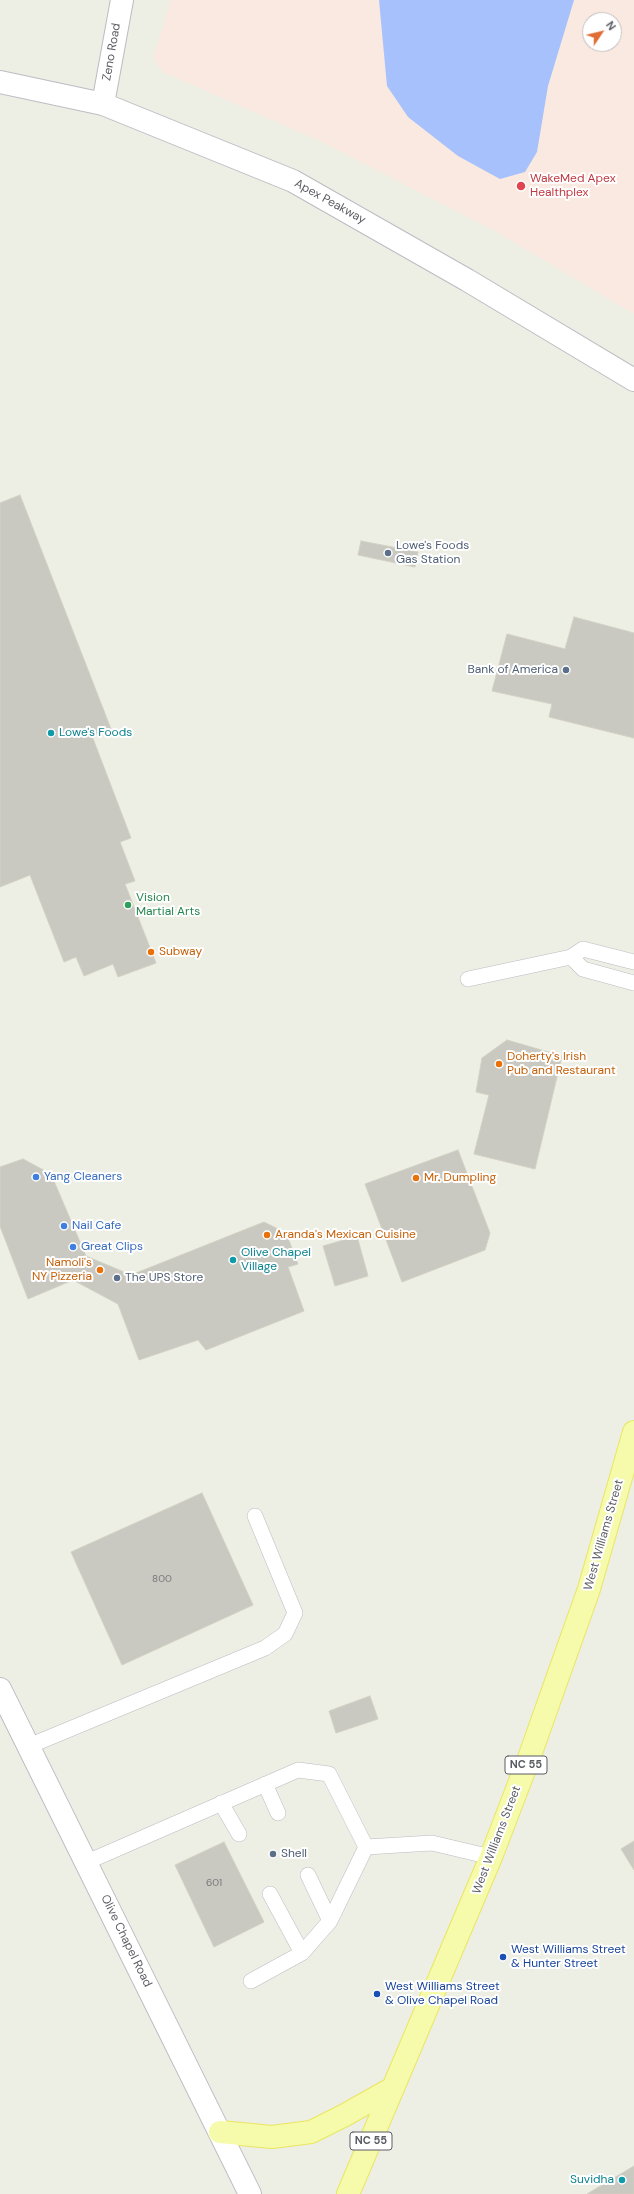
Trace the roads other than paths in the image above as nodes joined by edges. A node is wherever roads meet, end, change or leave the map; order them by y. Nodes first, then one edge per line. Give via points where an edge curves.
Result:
1 (122, 0) edge
2 (0, 82) edge
3 (103, 104) junction
4 (634, 380) edge
5 (571, 957) junction
6 (634, 962) edge
7 (468, 979) dead end
8 (634, 983) edge
9 (634, 1432) edge
10 (255, 1516) dead end
11 (0, 1689) edge
12 (29, 1746) junction
13 (265, 1784) junction
14 (221, 1803) junction
15 (278, 1813) dead end
16 (239, 1834) dead end
17 (366, 1847) junction
18 (491, 1857) junction
19 (87, 1862) junction
20 (308, 1875) dead end
21 (270, 1894) dead end
22 (330, 1921) junction
23 (302, 1953) junction
24 (251, 1981) dead end
25 (393, 2088) junction
26 (220, 2132) junction
27 (250, 2194) edge
28 (348, 2194) edge

1 - 3 main road, Zeno Road
2 - 3 main road, Apex Peakway
3 - 4 main road, Apex Peakway via 293,181 468,280
5 - 6 lane via 583,949
5 - 7 lane
5 - 8 lane via 582,969
9 - 18 main road, West Williams Street / NC 55 via 589,1589
10 - 12 lane via 295,1613 285,1634 265,1648
11 - 12 main road, Olive Chapel Road
12 - 19 main road, Olive Chapel Road
13 - 14 lane
13 - 15 lane
13 - 17 lane via 298,1770 329,1774
14 - 16 lane
14 - 19 lane
17 - 18 lane via 432,1843
17 - 22 lane
18 - 25 main road, West Williams Street / NC 55
19 - 26 main road, Olive Chapel Road
20 - 22 lane
21 - 23 lane
22 - 23 lane
23 - 24 lane
25 - 26 main road via 311,2132 272,2137
25 - 28 main road, West Williams Street / NC 55
26 - 27 main road, Olive Chapel Road

